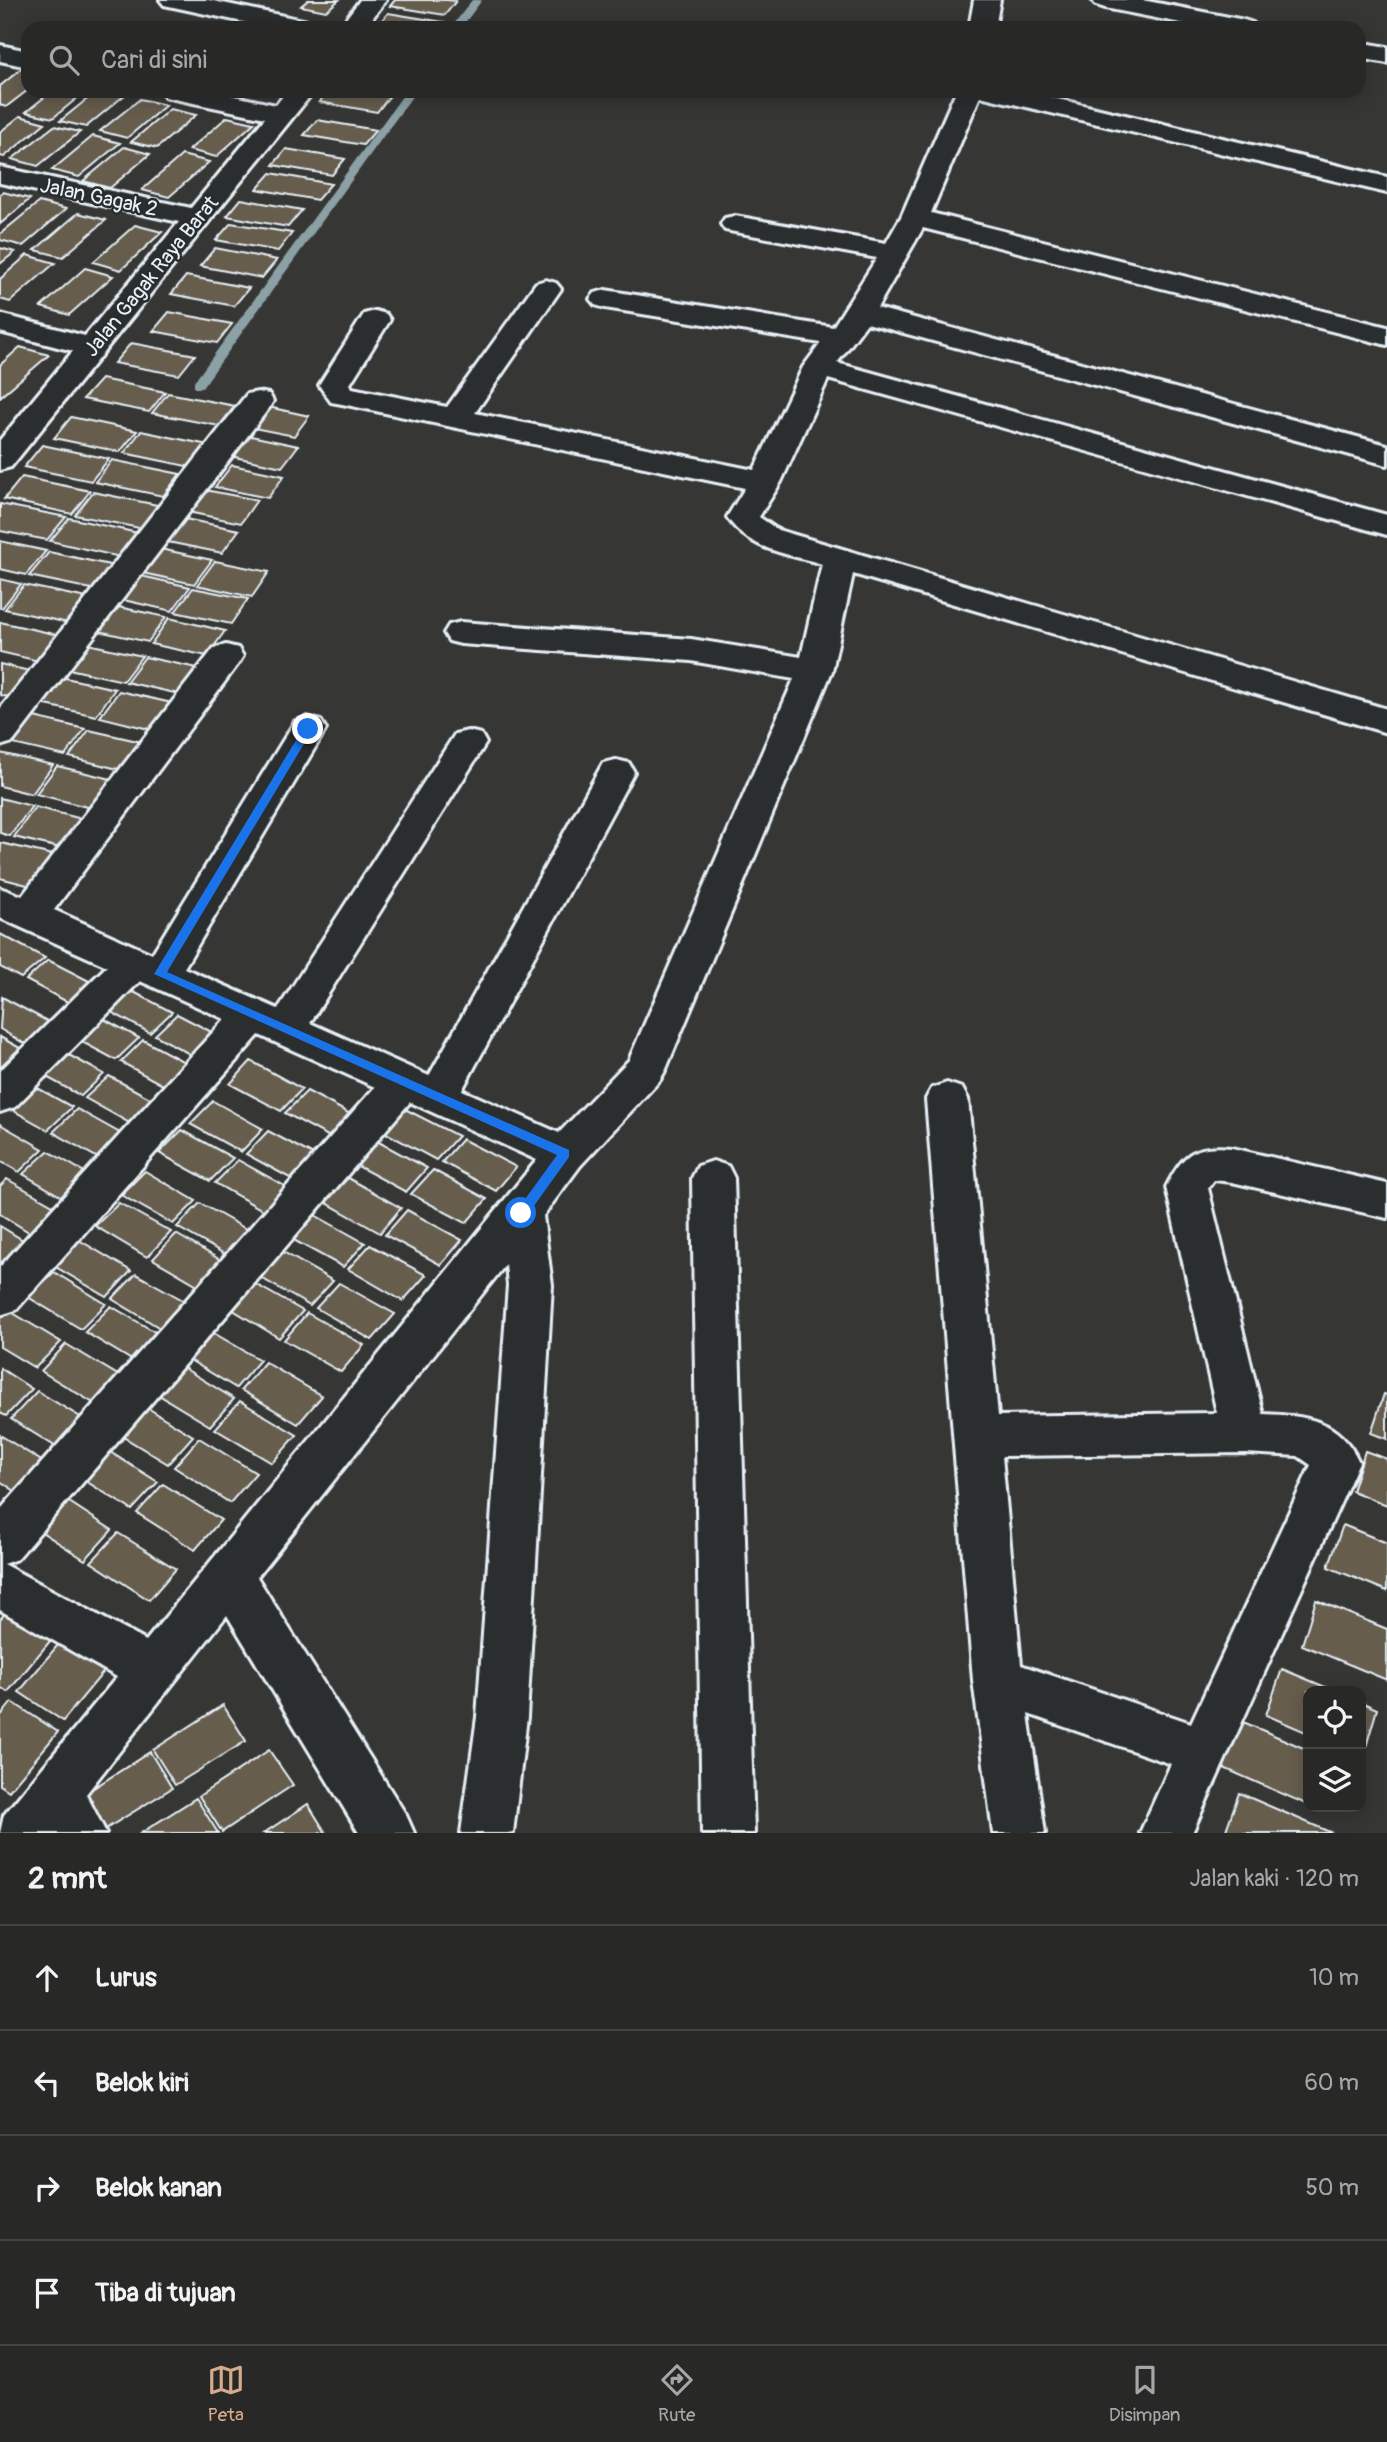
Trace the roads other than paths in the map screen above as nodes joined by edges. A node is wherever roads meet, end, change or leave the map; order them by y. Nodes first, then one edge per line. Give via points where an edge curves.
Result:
1 (173, 0) edge
2 (373, 0) edge
3 (987, 0) edge
4 (1105, 0) edge
5 (274, 21) edge
6 (357, 21) edge
7 (983, 21) edge
8 (1209, 21) edge
9 (1366, 51) edge
10 (0, 53) edge
11 (1387, 55) edge
12 (21, 58) edge
13 (207, 98) edge
14 (295, 98) edge
15 (966, 98) edge
16 (1020, 98) edge
17 (282, 114) junction
18 (0, 175) edge
19 (1387, 185) edge
20 (915, 216) junction
21 (198, 218) junction
22 (735, 224) dead end
23 (894, 253) junction
24 (546, 289) dead end
25 (605, 299) dead end
26 (860, 312) junction
27 (375, 320) dead end
28 (0, 323) edge
29 (1387, 336) edge
30 (839, 337) junction
31 (92, 347) junction
32 (818, 367) junction
33 (258, 401) dead end
34 (454, 420) junction
35 (1387, 455) edge
36 (0, 460) edge
37 (765, 482) junction
38 (1387, 525) edge
39 (839, 559) junction
40 (461, 632) dead end
41 (226, 656) dead end
42 (815, 671) junction
43 (1387, 721) edge
44 (308, 729) dead end
45 (0, 734) edge
46 (468, 743) dead end
47 (616, 772) dead end
48 (8, 906) edge
49 (147, 968) junction
50 (269, 1022) junction
51 (420, 1089) junction
52 (0, 1096) edge
53 (947, 1100) dead end
54 (565, 1153) junction
55 (713, 1178) dead end
56 (1387, 1201) edge
57 (521, 1213) junction
58 (0, 1297) edge
59 (1245, 1433) junction
60 (977, 1436) junction
61 (0, 1544) edge
62 (229, 1575) junction
63 (0, 1585) edge
64 (152, 1671) junction
65 (998, 1680) junction
66 (1202, 1751) junction
67 (55, 1790) junction
68 (0, 1829) edge
69 (8, 1833) edge
70 (22, 1833) edge
71 (80, 1833) edge
72 (388, 1833) edge
73 (487, 1833) edge
74 (728, 1833) edge
75 (1019, 1833) edge
76 (1166, 1833) edge

1 - 5 street
2 - 6 street
3 - 7 street
4 - 8 street
9 - 11 street
10 - 12 street
13 - 17 street
14 - 17 street, Jalan Gagak Raya Barat
15 - 20 street
16 - 19 street
17 - 21 street, Jalan Gagak Raya Barat
18 - 21 street, Jalan Gagak 2
20 - 23 street
20 - 29 street
21 - 31 street, Jalan Gagak Raya Barat
22 - 23 street
23 - 26 street
24 - 34 street
25 - 30 street
26 - 30 street
26 - 35 street
27 - 34 street via 334,385 338,391
28 - 31 street
30 - 32 street
31 - 36 street, Jalan Gagak Raya Barat
32 - 37 street
32 - 38 street
33 - 45 street
34 - 37 street
37 - 39 street via 743,517 750,527 766,537
39 - 42 street
39 - 43 street
40 - 42 street via 691,650
41 - 48 street
42 - 54 street via 646,1069
44 - 49 street
46 - 50 street
47 - 51 street
48 - 49 street
49 - 50 street
49 - 52 street
50 - 51 street
50 - 58 street
51 - 54 street
51 - 61 street
53 - 60 street
54 - 57 street
55 - 74 street
56 - 59 street via 1232,1165 1209,1163 1195,1171 1187,1187
57 - 62 street
57 - 73 street via 530,1285 502,1717
59 - 60 street
59 - 66 street via 1300,1436 1323,1445 1336,1462
60 - 65 street
62 - 64 street
62 - 72 street
63 - 64 street
64 - 67 street
65 - 66 street
65 - 75 street
66 - 76 street
67 - 70 street
67 - 71 street
68 - 69 street

